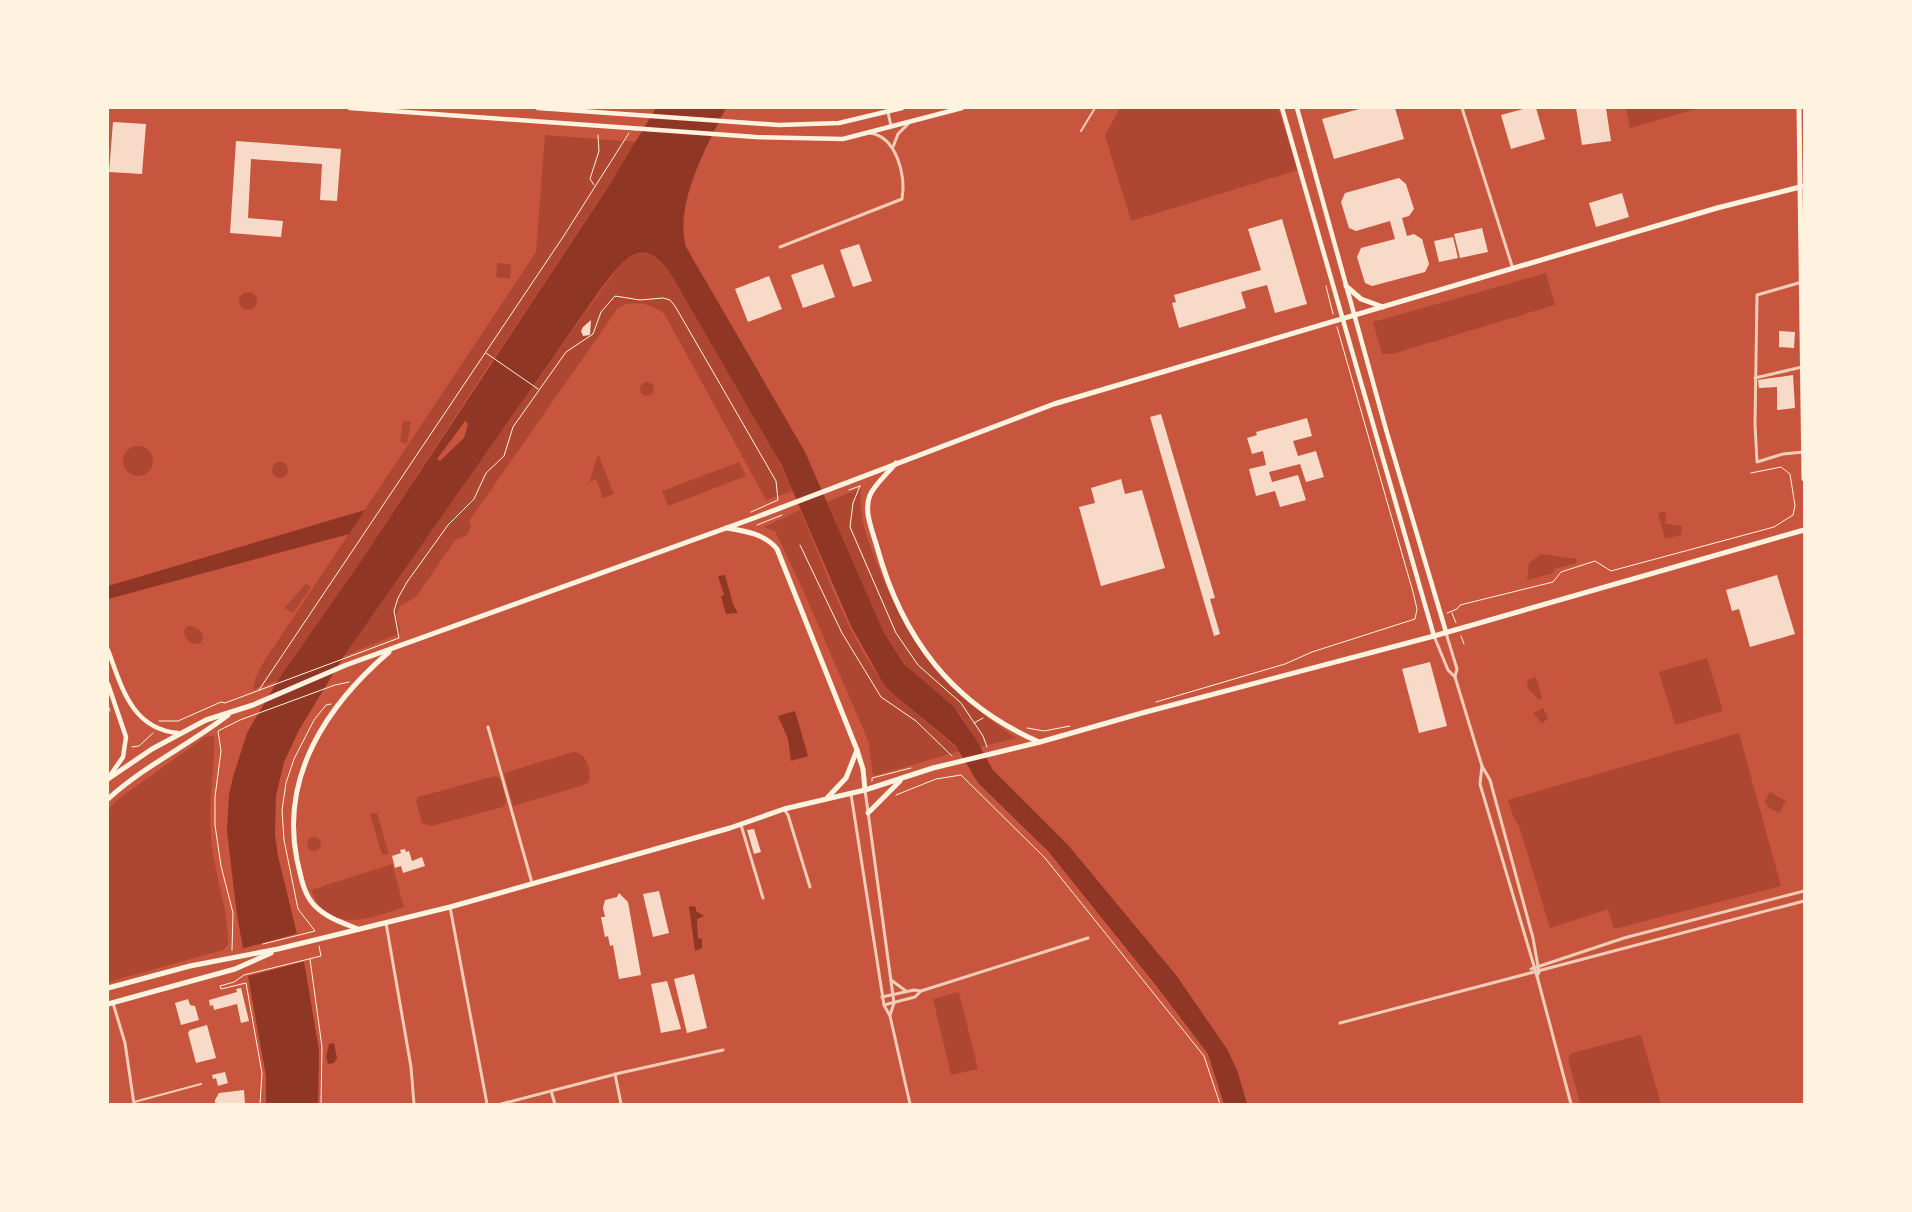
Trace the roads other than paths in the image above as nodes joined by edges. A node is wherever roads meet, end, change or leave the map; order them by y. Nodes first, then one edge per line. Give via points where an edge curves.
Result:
1 (350, 108) edge
2 (538, 108) edge
3 (902, 108) edge
4 (962, 108) edge
5 (1096, 108) edge
6 (1282, 108) edge
7 (1297, 108) edge
8 (1462, 108) edge
9 (1799, 108) edge
10 (887, 110) edge
11 (910, 122) junction
12 (892, 126) junction
13 (867, 132) junction
14 (1081, 132) dead end
15 (893, 147) junction
16 (1802, 186) edge
17 (1803, 242) edge
18 (780, 247) dead end
19 (1514, 269) junction
20 (1803, 282) junction
21 (1346, 286) junction
22 (1384, 307) junction
23 (1354, 316) junction
24 (1342, 318) junction
25 (1802, 367) junction
26 (1755, 378) junction
27 (1804, 452) edge
28 (897, 463) junction
29 (1804, 479) edge
30 (726, 528) junction
31 (1804, 530) edge
32 (1446, 632) junction
33 (1434, 636) junction
34 (108, 650) edge
35 (391, 651) junction
36 (1455, 677) junction
37 (108, 684) edge
38 (230, 714) junction
39 (488, 727) dead end
40 (178, 733) junction
41 (1040, 742) junction
42 (857, 750) junction
43 (1482, 766) junction
44 (108, 778) edge
45 (902, 779) junction
46 (865, 790) junction
47 (851, 794) junction
48 (108, 799) edge
49 (826, 799) junction
50 (784, 809) junction
51 (868, 814) junction
52 (740, 824) junction
53 (532, 883) junction
54 (810, 888) dead end
55 (1804, 891) edge
56 (763, 898) dead end
57 (1804, 901) edge
58 (450, 908) junction
59 (386, 923) junction
60 (359, 929) junction
61 (1088, 938) dead end
62 (278, 949) junction
63 (1538, 966) junction
64 (1533, 968) junction
65 (1528, 972) junction
66 (1539, 972) junction
67 (1535, 974) junction
68 (890, 980) junction
69 (108, 988) edge
70 (906, 992) junction
71 (921, 992) junction
72 (892, 995) junction
73 (882, 997) junction
74 (894, 1003) junction
75 (110, 1004) edge
76 (884, 1005) junction
77 (890, 1016) junction
78 (1340, 1024) dead end
79 (723, 1050) dead end
80 (615, 1074) junction
81 (201, 1084) dead end
82 (551, 1091) junction
83 (134, 1103) edge
84 (414, 1104) edge
85 (487, 1104) edge
86 (501, 1104) edge
87 (555, 1104) edge
88 (621, 1104) edge
89 (910, 1104) edge
90 (1571, 1104) edge

1 - 13 main road via 733,135 843,139
2 - 10 main road via 779,125 839,123
3 - 10 main road
4 - 11 main road
5 - 14 lane
6 - 24 main road
7 - 21 main road
8 - 19 street
9 - 16 main road
10 - 12 street
11 - 12 main road
11 - 15 street via 898,134
12 - 13 main road
13 - 15 street via 880,136
15 - 18 street via 904,187 902,199
16 - 17 main road
16 - 19 main road
17 - 20 main road
19 - 22 main road
20 - 25 main road
20 - 26 street via 1757,295
21 - 22 main road via 1360,298
21 - 23 main road
22 - 23 main road
23 - 24 main road
23 - 32 main road
24 - 28 main road via 1054,404
24 - 33 main road
25 - 26 street
25 - 27 main road
26 - 27 street via 1757,462
27 - 29 main road
28 - 30 main road
28 - 41 main road via 869,496 868,515 886,579 905,620 934,663 977,707 1002,724
30 - 35 main road
30 - 42 main road via 757,535 777,549
31 - 32 main road
32 - 33 main road
32 - 36 street via 1457,669
33 - 36 street via 1448,670
33 - 41 main road
34 - 40 main road via 127,699 141,719 155,728
35 - 38 main road via 346,665
35 - 60 main road via 350,691 324,728 306,758 294,798 293,840 307,894 324,913
36 - 43 street
37 - 44 main road via 122,720 126,747
38 - 40 main road via 206,720
38 - 48 main road via 146,769
39 - 53 street
40 - 44 main road
41 - 45 main road
42 - 46 main road
42 - 49 main road via 846,778
43 - 63 street via 1490,780
43 - 64 street via 1480,784
45 - 46 main road
45 - 51 main road
46 - 47 main road
46 - 51 street
47 - 49 main road
47 - 73 street
49 - 50 main road
50 - 52 main road
50 - 54 street
51 - 68 street
52 - 53 main road
52 - 56 street
53 - 58 main road
55 - 63 street via 1624,938
57 - 66 street
58 - 59 main road
58 - 85 street
59 - 60 main road
59 - 84 street via 412,1067
60 - 62 main road
61 - 71 street
62 - 69 main road via 232,954
62 - 75 main road via 235,968
63 - 64 street
63 - 66 street
64 - 65 street
64 - 67 street
65 - 67 street
65 - 78 street
66 - 67 street
67 - 90 street
68 - 70 street
68 - 72 street
70 - 71 street
70 - 72 street
71 - 74 street via 916,997
72 - 73 street
72 - 74 street
73 - 76 street
74 - 76 street
74 - 77 street
75 - 83 street via 125,1043
76 - 77 street
77 - 89 street
79 - 80 street
80 - 82 street
80 - 88 street
81 - 83 lane
82 - 86 street
82 - 87 street

